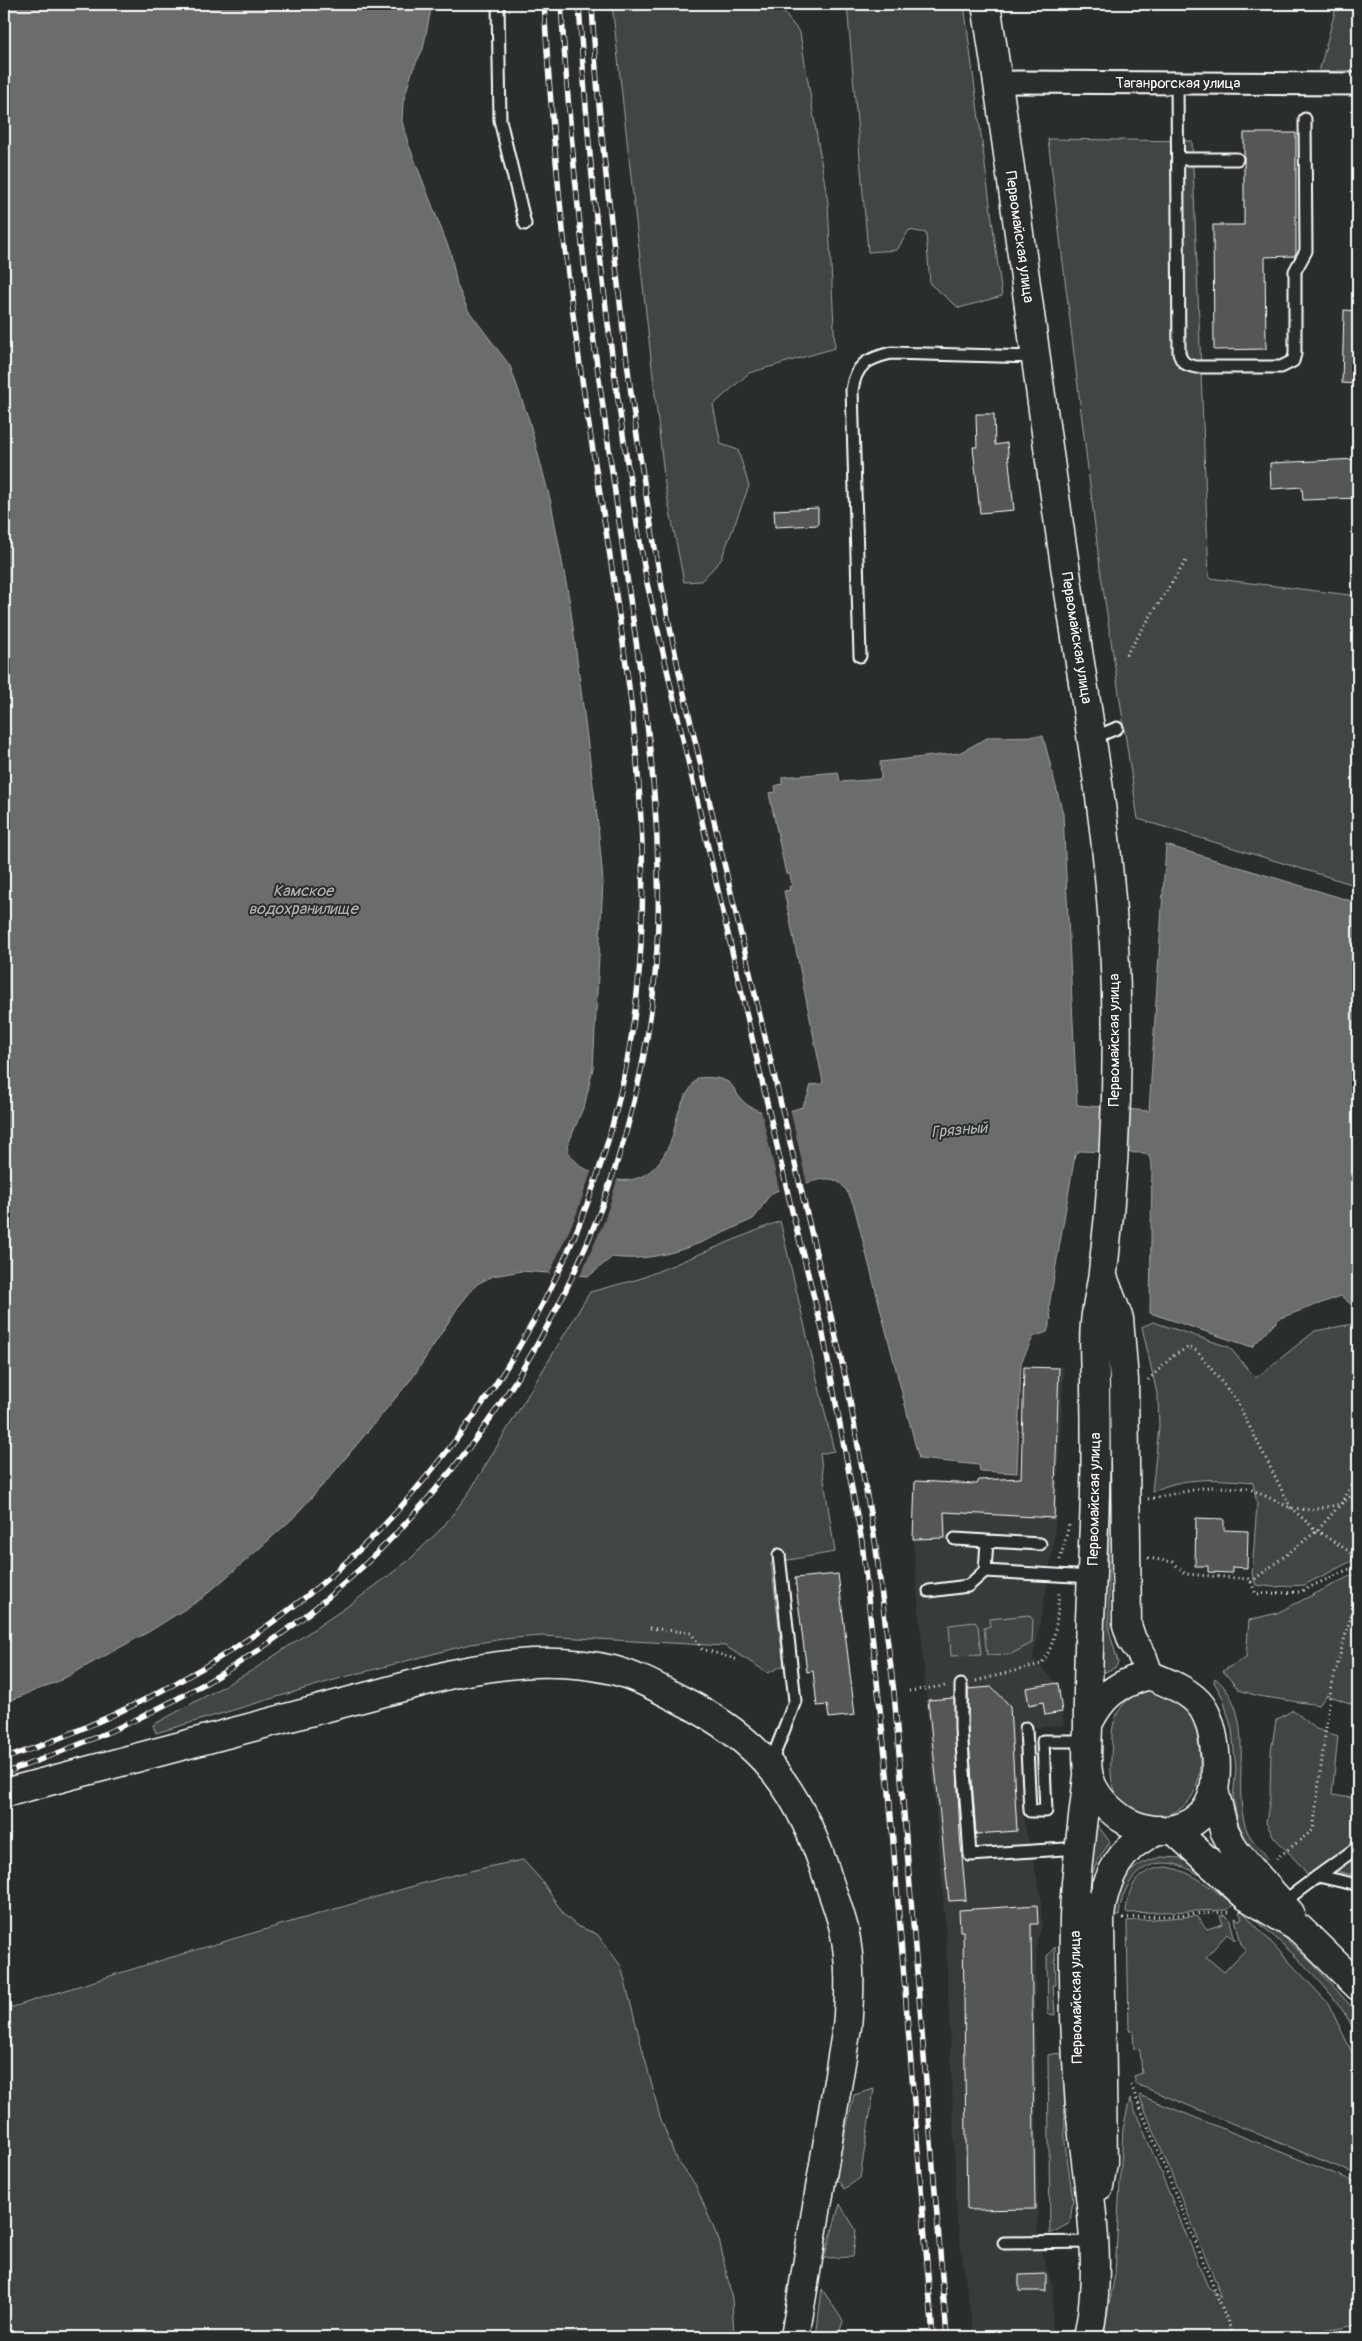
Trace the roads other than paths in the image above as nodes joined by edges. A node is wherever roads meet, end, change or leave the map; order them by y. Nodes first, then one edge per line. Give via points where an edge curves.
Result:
1 (498, 4) edge
2 (986, 4) edge
3 (998, 82) junction
4 (1177, 83) junction
5 (1358, 84) edge
6 (1305, 118) dead end
7 (1178, 159) junction
8 (1237, 159) dead end
9 (525, 224) dead end
10 (1036, 357) junction
11 (860, 656) dead end
12 (1103, 1275) junction
13 (955, 1539) dead end
14 (987, 1541) junction
15 (1040, 1544) dead end
16 (779, 1555) dead end
17 (985, 1571) junction
18 (1092, 1577) junction
19 (929, 1590) dead end
20 (1149, 1675) junction
21 (961, 1685) road end
22 (1026, 1728) dead end
23 (1088, 1732) junction
24 (1026, 1741) junction
25 (1043, 1741) junction
26 (770, 1765) junction
27 (1088, 1774) junction
28 (1214, 1790) junction
29 (4, 1793) edge
30 (1164, 1831) junction
31 (1358, 1847) edge
32 (1080, 1848) junction
33 (1318, 1876) junction
34 (1358, 1885) edge
35 (1282, 1903) junction
36 (1300, 1929) junction
37 (1358, 1986) edge
38 (1094, 2231) junction
39 (1004, 2243) dead end
40 (794, 2337) edge
41 (1088, 2337) edge

1 - 9 lane via 500,120
2 - 3 main road, Первомайская улица
3 - 4 street, Таганрогская улица
3 - 10 main road, Первомайская улица
4 - 5 street, Таганрогская улица
4 - 7 lane
6 - 7 lane via 1306,251 1295,271 1295,354 1287,365 1196,367 1186,365 1180,359
7 - 8 lane
10 - 11 lane via 891,353 874,357 861,365 854,376
10 - 12 main road, Первомайская улица via 1067,580 1105,733 1117,1027
12 - 18 main road, Первомайская улица via 1095,1315
12 - 20 main road, Первомайская улица via 1119,1319 1124,1380 1127,1625
13 - 14 lane
14 - 15 lane
14 - 17 lane
16 - 26 lane via 795,1701
17 - 18 lane
17 - 19 lane via 968,1586
18 - 23 main road, Первомайская улица
20 - 23 main road via 1111,1692 1097,1706
20 - 28 main road via 1186,1693 1202,1707 1214,1740
21 - 32 lane via 970,1855
22 - 24 lane
23 - 25 lane
23 - 27 main road
24 - 25 lane
24 - 25 lane via 1030,1811 1046,1811
26 - 29 main road via 740,1735 720,1721 634,1678 613,1670 532,1662 452,1674
26 - 40 main road via 803,1813 822,1858 843,1927 850,1989 839,2078
27 - 30 main road via 1106,1805 1137,1827
27 - 32 main road, Первомайская улица
28 - 30 main road via 1210,1803 1201,1814
28 - 35 main road via 1224,1830 1235,1851
30 - 36 main road via 1246,1896
30 - 38 main road, Первомайская улица via 1129,1849 1116,1866 1102,1900 1103,2163
31 - 33 lane
32 - 38 main road, Первомайская улица via 1074,1917 1076,2042 1082,2138
33 - 34 lane
33 - 35 lane
35 - 36 main road
36 - 37 main road
38 - 39 lane
38 - 41 main road, Первомайская улица via 1096,2283

